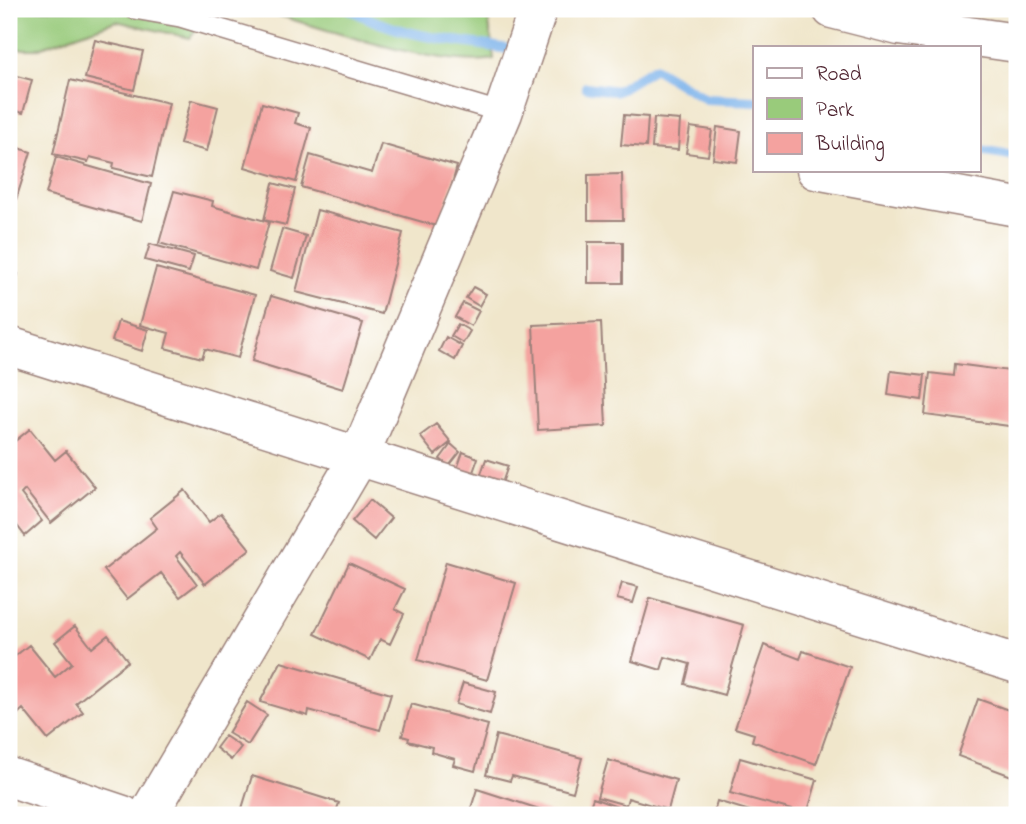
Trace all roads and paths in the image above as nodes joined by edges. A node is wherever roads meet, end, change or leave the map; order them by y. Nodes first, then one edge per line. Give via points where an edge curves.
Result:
1 (134, 9) edge
2 (538, 9) edge
3 (832, 9) edge
4 (1017, 43) edge
5 (503, 113) junction
6 (827, 172) edge
7 (1017, 207) edge
8 (9, 346) edge
9 (359, 457) junction
10 (1017, 664) edge
11 (9, 777) edge
12 (122, 815) edge
13 (148, 815) edge

1 - 5 lane via 180,18
2 - 5 street
3 - 4 street via 899,26
5 - 9 street
6 - 7 street
8 - 9 street
9 - 10 street
9 - 13 street
11 - 12 street

